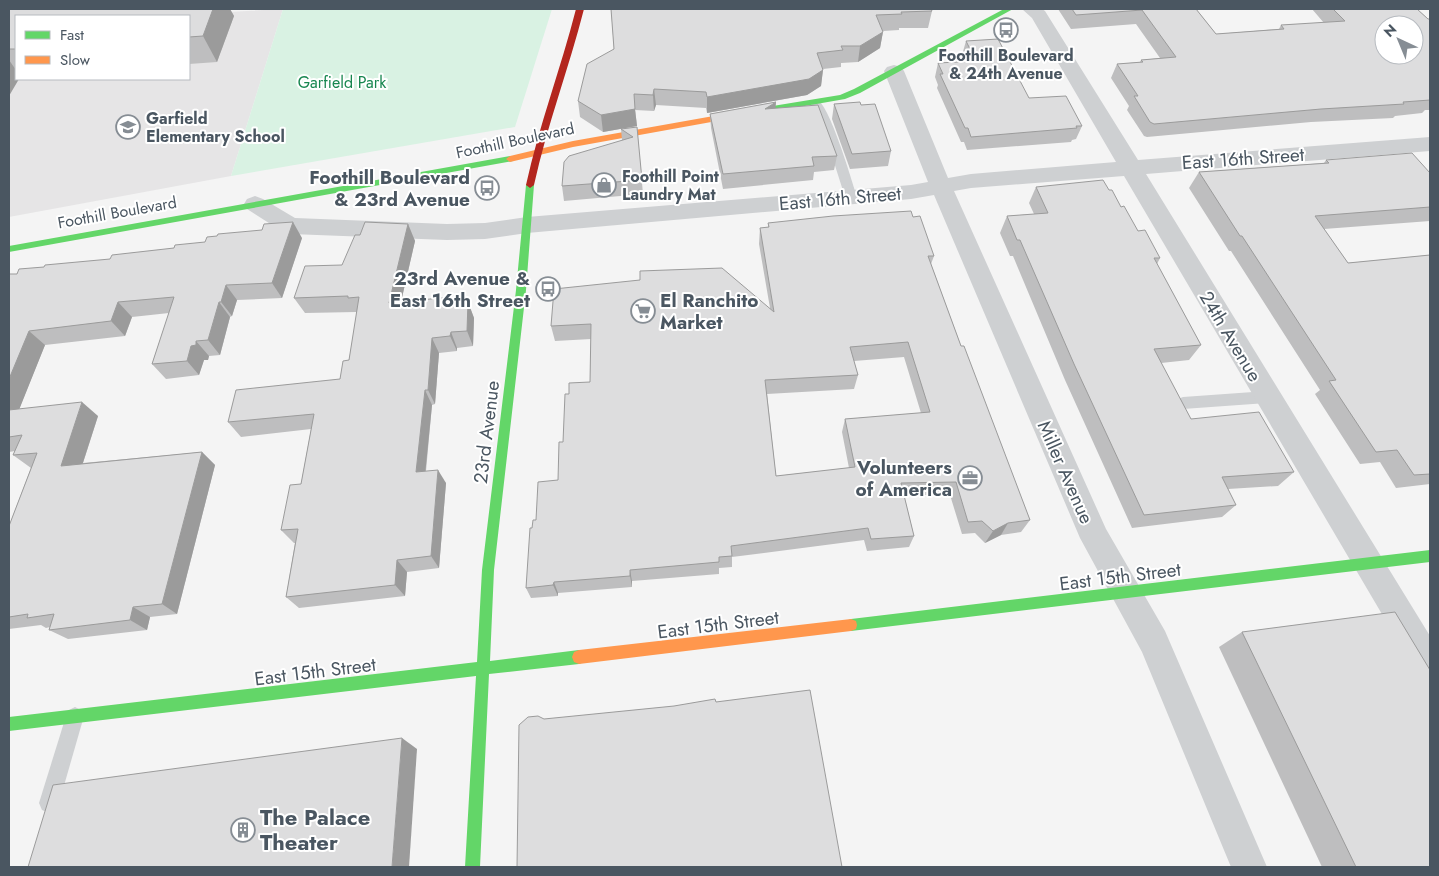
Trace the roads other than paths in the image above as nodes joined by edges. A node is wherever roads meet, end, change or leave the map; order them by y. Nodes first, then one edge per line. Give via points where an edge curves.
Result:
1 (580, 9) edge
2 (1009, 9) edge
3 (1031, 9) edge
4 (894, 71) junction
5 (816, 102) junction
6 (1428, 147) edge
7 (537, 153) junction
8 (1131, 166) junction
9 (941, 187) junction
10 (851, 197) junction
11 (254, 204) junction
12 (527, 225) junction
13 (9, 249) edge
14 (1267, 397) junction
15 (1183, 403) edge
16 (1430, 556) edge
17 (1368, 564) junction
18 (1126, 593) junction
19 (1430, 666) edge
20 (483, 669) junction
21 (75, 716) junction
22 (9, 724) edge
23 (45, 821) edge
24 (473, 867) edge
25 (1249, 867) edge

1 - 7 street, 23rd Avenue
2 - 4 street, Foothill Boulevard
3 - 8 street, 24th Avenue via 1039,15
4 - 5 street, Foothill Boulevard via 842,97
4 - 9 street, Miller Avenue
5 - 7 street, Foothill Boulevard
5 - 10 lane via 831,134
6 - 8 street, East 16th Street
7 - 11 street, Foothill Boulevard
7 - 12 street, 23rd Avenue via 530,183
8 - 9 street, East 16th Street via 971,181
8 - 14 street, 24th Avenue
9 - 10 street, East 16th Street
9 - 18 street, Miller Avenue via 1096,538
10 - 12 street, East 16th Street
11 - 12 street, East 16th Street via 291,226 447,232
11 - 13 street, Foothill Boulevard
12 - 20 street, 23rd Avenue via 488,570
14 - 15 lane
14 - 17 street, 24th Avenue
16 - 17 street, East 15th Street
17 - 18 street, East 15th Street
17 - 19 street, 24th Avenue
18 - 20 street, East 15th Street
18 - 25 street, Miller Avenue via 1154,642
20 - 21 street, East 15th Street
20 - 24 street, 23rd Avenue
21 - 22 street, East 15th Street
21 - 23 lane

